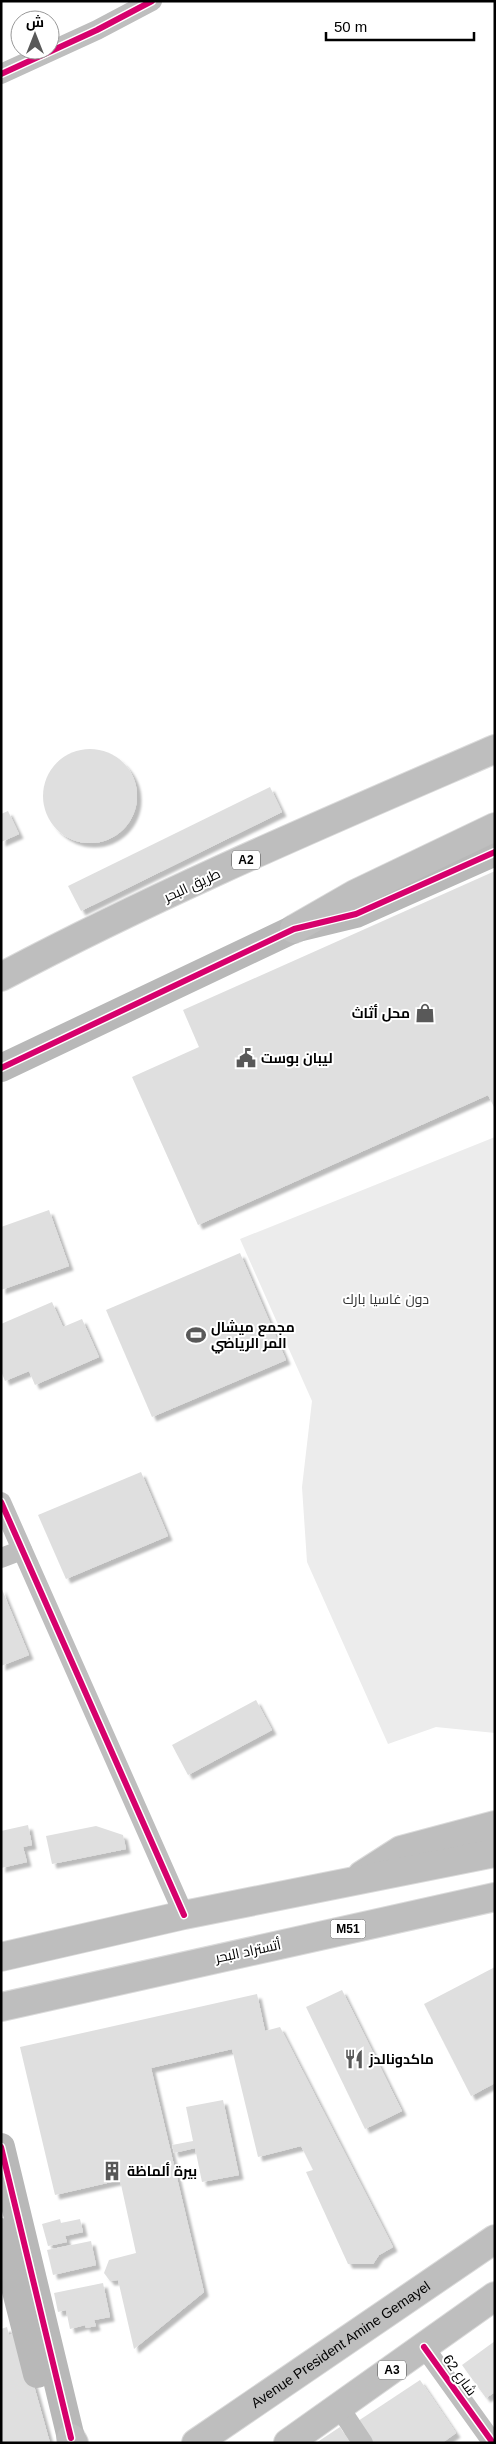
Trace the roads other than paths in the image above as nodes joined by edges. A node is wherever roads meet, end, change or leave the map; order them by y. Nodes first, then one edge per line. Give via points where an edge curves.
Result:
1 (152, 1) edge
2 (1, 74) edge
3 (495, 749) edge
4 (488, 839) edge
5 (294, 929) joint
6 (1, 978) edge
7 (1, 1068) edge
8 (1, 1502) edge
9 (22, 1550) junction
10 (1, 1558) edge
11 (495, 1825) edge
12 (495, 1853) edge
13 (350, 1883) junction
14 (495, 1897) edge
15 (184, 1915) junction
16 (1, 1957) edge
17 (6, 2008) edge
18 (1, 2147) edge
19 (495, 2219) edge
20 (1, 2232) edge
21 (490, 2242) edge
22 (17, 2292) edge
23 (495, 2296) edge
24 (424, 2347) junction
25 (339, 2407) junction
26 (68, 2442) edge
27 (196, 2443) edge
28 (288, 2443) edge
29 (363, 2443) edge
30 (493, 2443) edge

1 - 2 street
3 - 6 highway, طريق البحر / A2 via 69,941
4 - 5 highway via 354,894
5 - 7 street
8 - 9 street
9 - 10 street
9 - 15 street
11 - 13 highway via 401,1850
12 - 13 highway
13 - 15 highway
14 - 17 highway, أتستراد البحر / M51
15 - 16 highway
18 - 22 street
19 - 21 highway
20 - 22 street
21 - 27 highway, Avenue President Amine Gemayel
22 - 26 street
23 - 24 highway, A3
24 - 25 highway, A3
24 - 30 street, شارع 62
25 - 28 highway, A3
25 - 29 street

